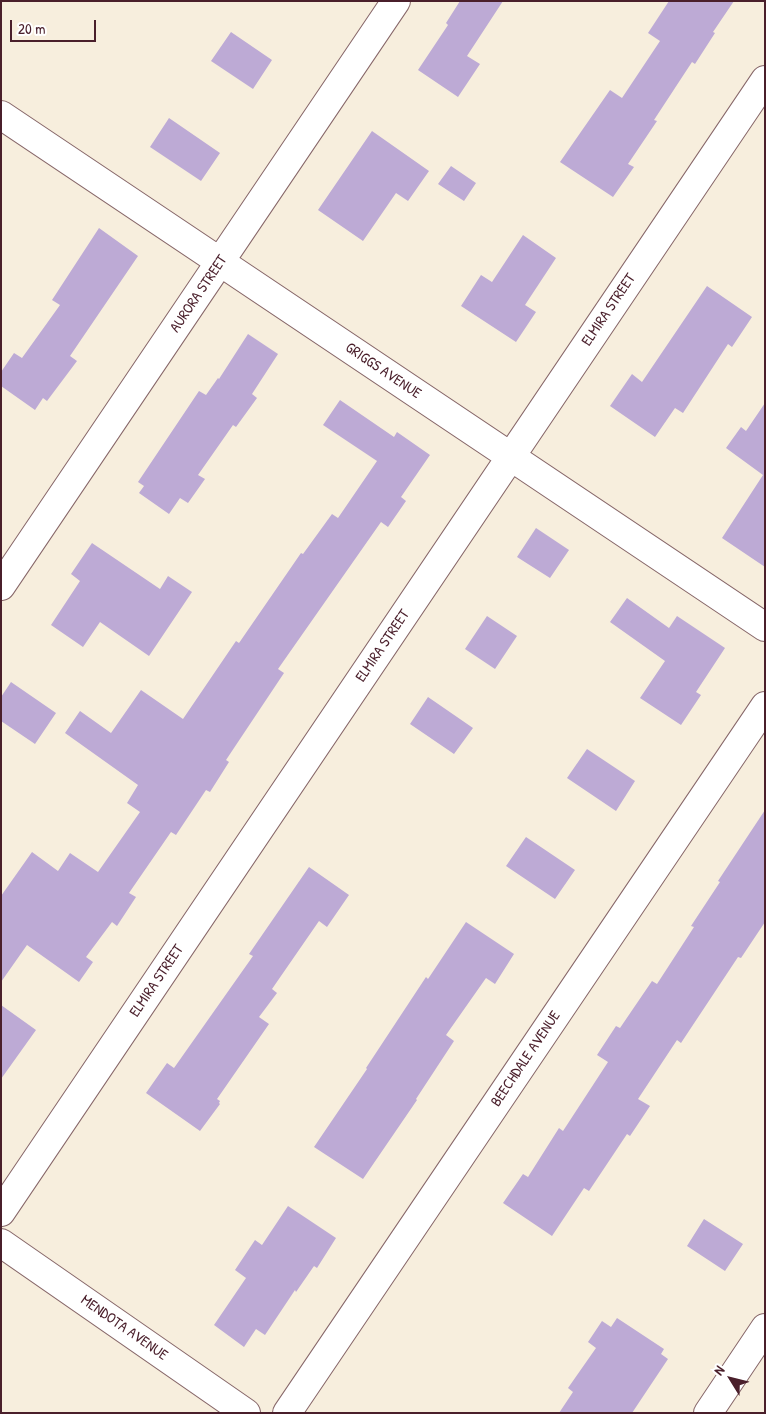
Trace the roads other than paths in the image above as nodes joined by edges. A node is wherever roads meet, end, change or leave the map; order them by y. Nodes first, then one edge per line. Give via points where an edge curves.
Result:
1 (396, 1) edge
2 (765, 80) edge
3 (1, 115) edge
4 (220, 262) junction
5 (511, 456) junction
6 (1, 586) edge
7 (765, 627) edge
8 (765, 706) edge
9 (1, 1212) edge
10 (1, 1243) edge
11 (765, 1328) edge
12 (246, 1413) edge
13 (287, 1413) edge
14 (708, 1413) edge

1 - 4 street, AURORA STREET
2 - 5 street, ELMIRA STREET
3 - 4 street, GRIGGS AVENUE
4 - 5 street, GRIGGS AVENUE
4 - 6 street, AURORA STREET
5 - 7 street, GRIGGS AVENUE
5 - 9 street, ELMIRA STREET
8 - 13 street, BEECHDALE AVENUE
10 - 12 street, MENDOTA AVENUE
11 - 14 street

